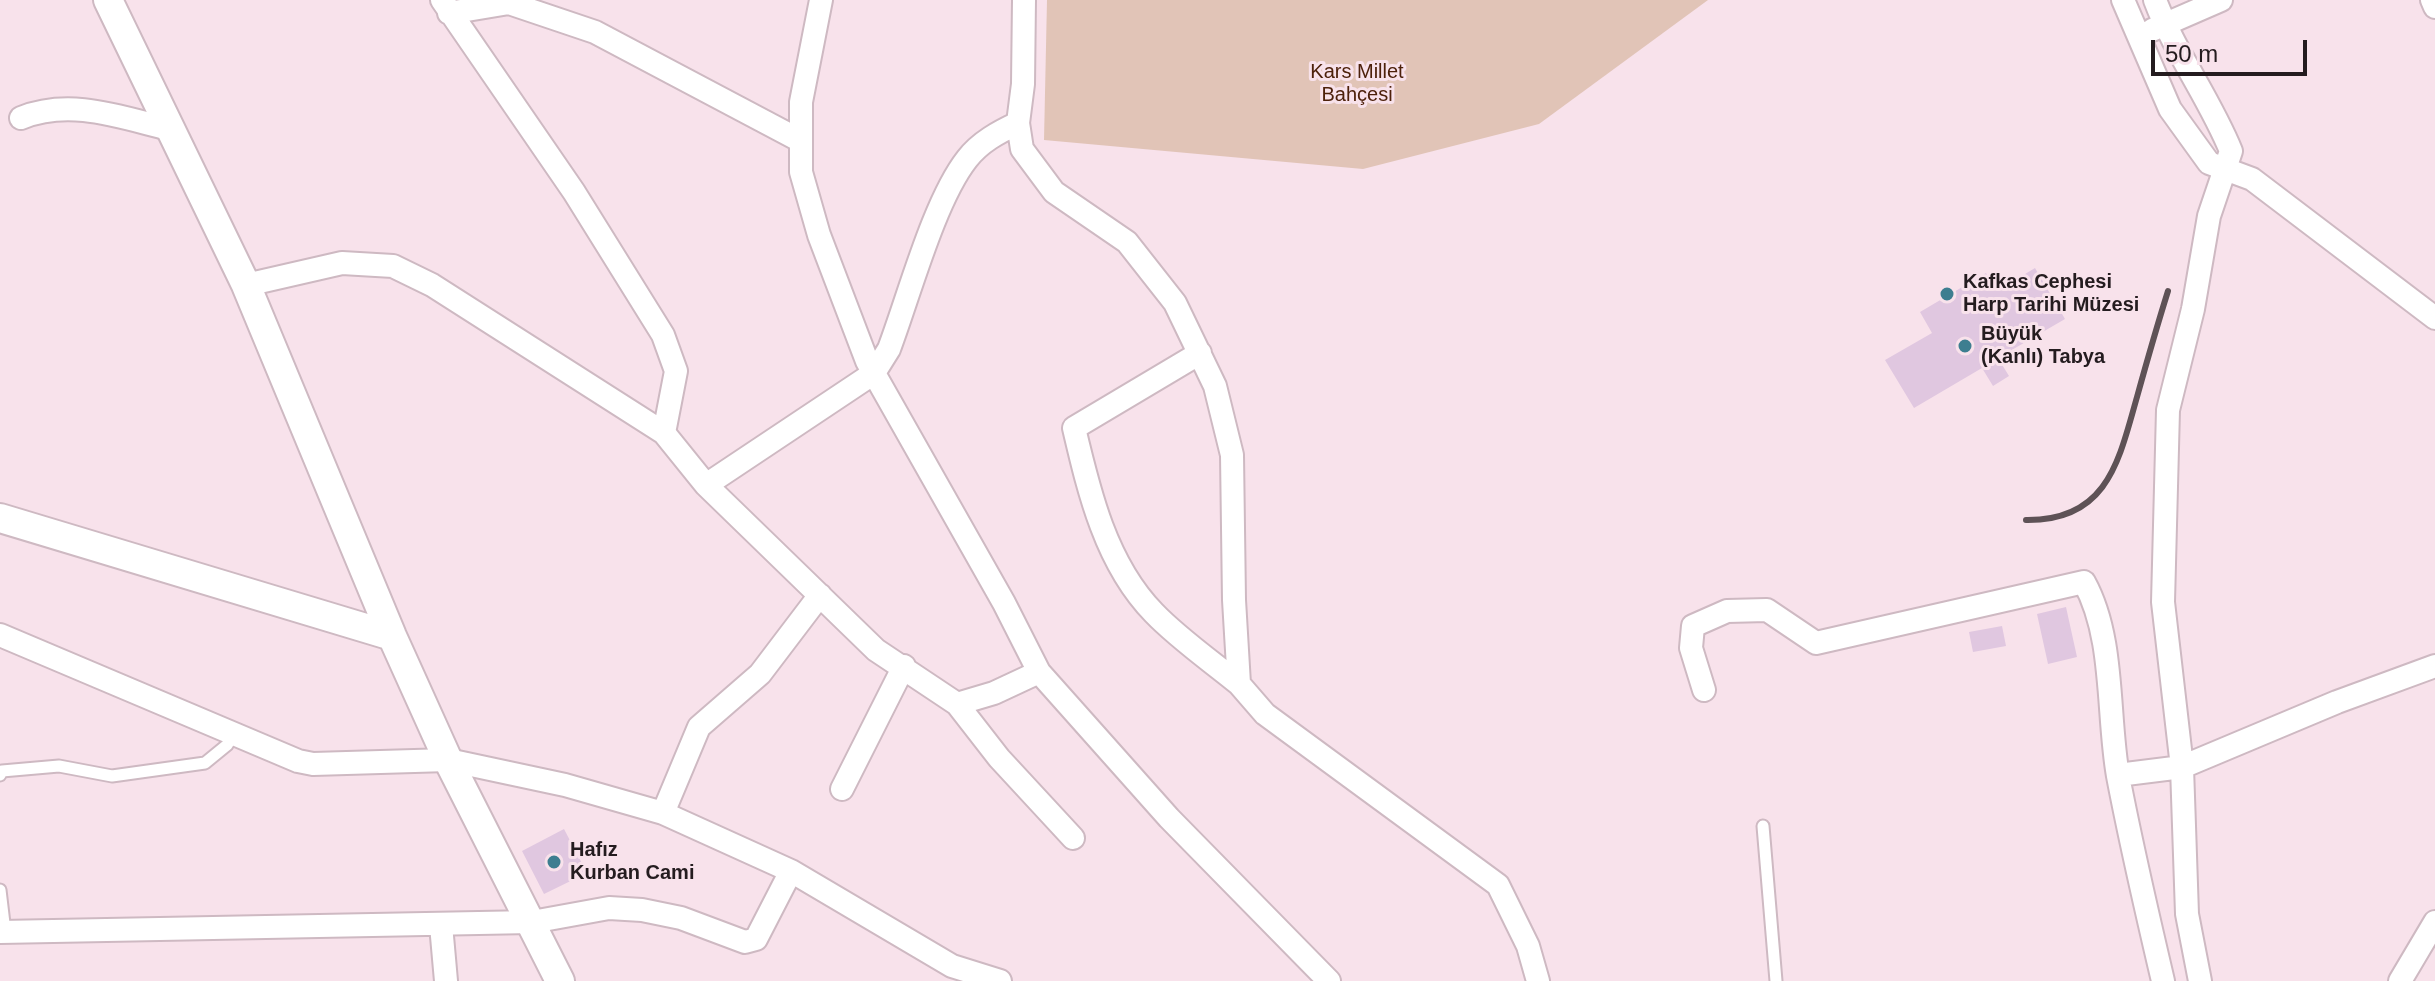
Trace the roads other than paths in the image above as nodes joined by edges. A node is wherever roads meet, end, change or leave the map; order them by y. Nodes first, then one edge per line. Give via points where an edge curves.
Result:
1 (108, 0) edge
2 (821, 0) edge
3 (1024, 0) edge
4 (2123, 0) edge
5 (2155, 0) edge
6 (2221, 0) edge
7 (2432, 0) edge
8 (446, 6) edge
9 (2435, 7) edge
10 (2165, 25) junction
11 (2136, 36) junction
12 (21, 118) dead end
13 (1018, 123) junction
14 (169, 129) junction
15 (801, 141) junction
16 (2226, 170) junction
17 (246, 285) junction
18 (2435, 318) edge
19 (1200, 353) junction
20 (874, 373) junction
21 (664, 433) junction
22 (706, 485) junction
23 (0, 518) edge
24 (820, 595) junction
25 (0, 635) edge
26 (392, 636) junction
27 (904, 666) junction
28 (2435, 666) edge
29 (1039, 672) junction
30 (1239, 684) junction
31 (1704, 690) dead end
32 (957, 704) junction
33 (234, 734) junction
34 (448, 760) junction
35 (2182, 767) junction
36 (0, 775) edge
37 (2118, 775) junction
38 (842, 789) dead end
39 (663, 813) junction
40 (1763, 826) dead end
41 (1073, 838) dead end
42 (791, 871) junction
43 (0, 890) edge
44 (532, 922) junction
45 (2435, 922) edge
46 (441, 925) junction
47 (3, 932) edge
48 (951, 974) edge
49 (446, 981) edge
50 (560, 981) edge
51 (1000, 981) edge
52 (1329, 981) edge
53 (1538, 981) edge
54 (1776, 981) edge
55 (2163, 981) edge
56 (2200, 981) edge
57 (2400, 981) edge

1 - 14 street
2 - 15 street via 801,102
3 - 13 street
4 - 11 street
5 - 10 street
6 - 10 street
7 - 9 street
8 - 15 street via 509,3 595,32
8 - 21 street via 574,192 663,335 676,371
10 - 11 street
10 - 16 street via 2225,136 2231,151
11 - 16 street via 2178,120 2209,163
12 - 14 street via 42,110 86,110
13 - 19 street via 1022,149 1033,168 1054,192 1127,242 1175,303
13 - 20 street via 968,157 948,190 889,349
14 - 17 street
15 - 20 street via 801,172 819,235
16 - 18 street via 2252,179
16 - 35 street via 2209,216 2168,410 2163,602
17 - 21 street via 342,263 393,266 432,285
17 - 26 street
19 - 30 street via 1215,386 1232,455
19 - 30 street via 1074,428 1091,498 1118,561 1153,612
20 - 22 street
20 - 29 street
21 - 22 street
22 - 24 street
23 - 26 street
24 - 27 street via 876,650
24 - 39 street via 760,674 699,727
25 - 33 street
26 - 34 street
27 - 32 street
27 - 38 street
28 - 35 street
29 - 32 street
29 - 52 street via 1169,818
30 - 53 street via 1265,714 1498,885 1528,946
31 - 37 street via 1691,648 1693,626 1727,611 1767,610 1816,643 2084,582 2093,597 2102,640
32 - 41 street
33 - 34 street via 313,764
33 - 36 lane via 205,763 112,776 59,766
34 - 39 street
34 - 44 street
35 - 37 street
35 - 56 street via 2187,914
37 - 55 street
39 - 42 street
40 - 54 lane
42 - 44 street via 767,923 756,939 745,942 642,910 599,909
42 - 48 street
43 - 47 lane
44 - 46 street
44 - 50 street
45 - 57 street
46 - 47 street
46 - 49 street
48 - 51 street

